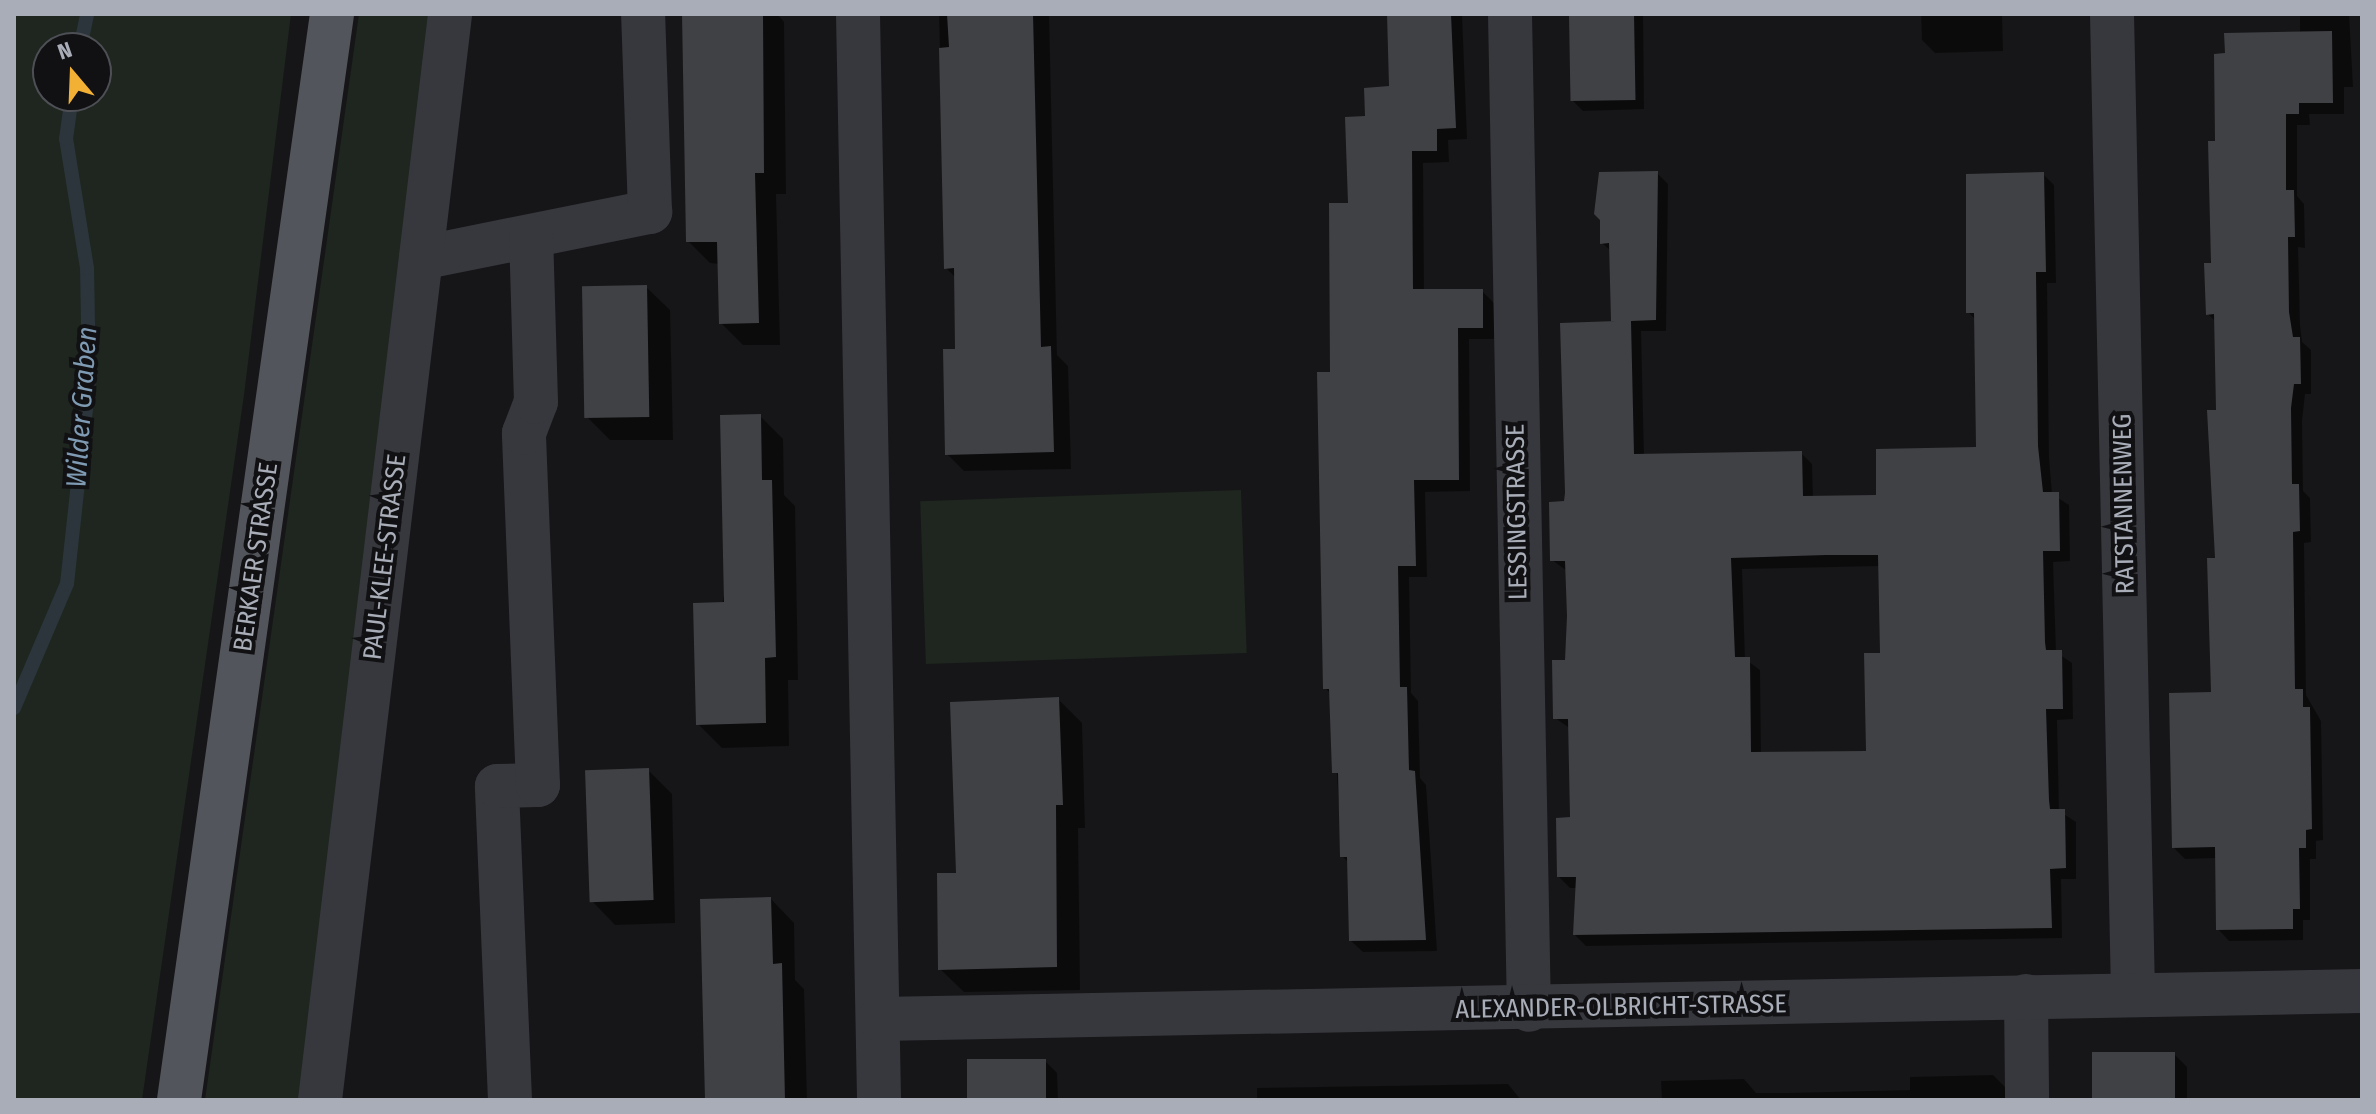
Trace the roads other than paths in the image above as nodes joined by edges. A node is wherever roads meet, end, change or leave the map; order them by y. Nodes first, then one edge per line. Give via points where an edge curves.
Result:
1 (332, 14) edge
2 (450, 14) edge
3 (643, 14) edge
4 (858, 14) edge
5 (1510, 14) edge
6 (2112, 14) edge
7 (531, 237) junction
8 (421, 258) junction
9 (2362, 991) edge
10 (2133, 993) junction
11 (2026, 996) junction
12 (1529, 1010) junction
13 (879, 1019) junction
14 (179, 1100) edge
15 (320, 1100) edge
16 (510, 1100) edge
17 (879, 1100) edge
18 (2027, 1100) edge

1 - 14 main road, BERKAER STRASSE
2 - 8 street, PAUL-KLEE-STRASSE
3 - 7 street via 650,212
4 - 13 street
5 - 12 street, LESSINGSTRASSE
6 - 10 street, RATSTANNENWEG
7 - 8 street
7 - 16 street via 536,402 524,433 538,785 497,786
8 - 15 street, PAUL-KLEE-STRASSE
9 - 10 street, ALEXANDER-OLBRICHT-STRASSE
10 - 11 street, ALEXANDER-OLBRICHT-STRASSE
11 - 12 street, ALEXANDER-OLBRICHT-STRASSE
11 - 18 street
12 - 13 street, ALEXANDER-OLBRICHT-STRASSE
13 - 17 street

